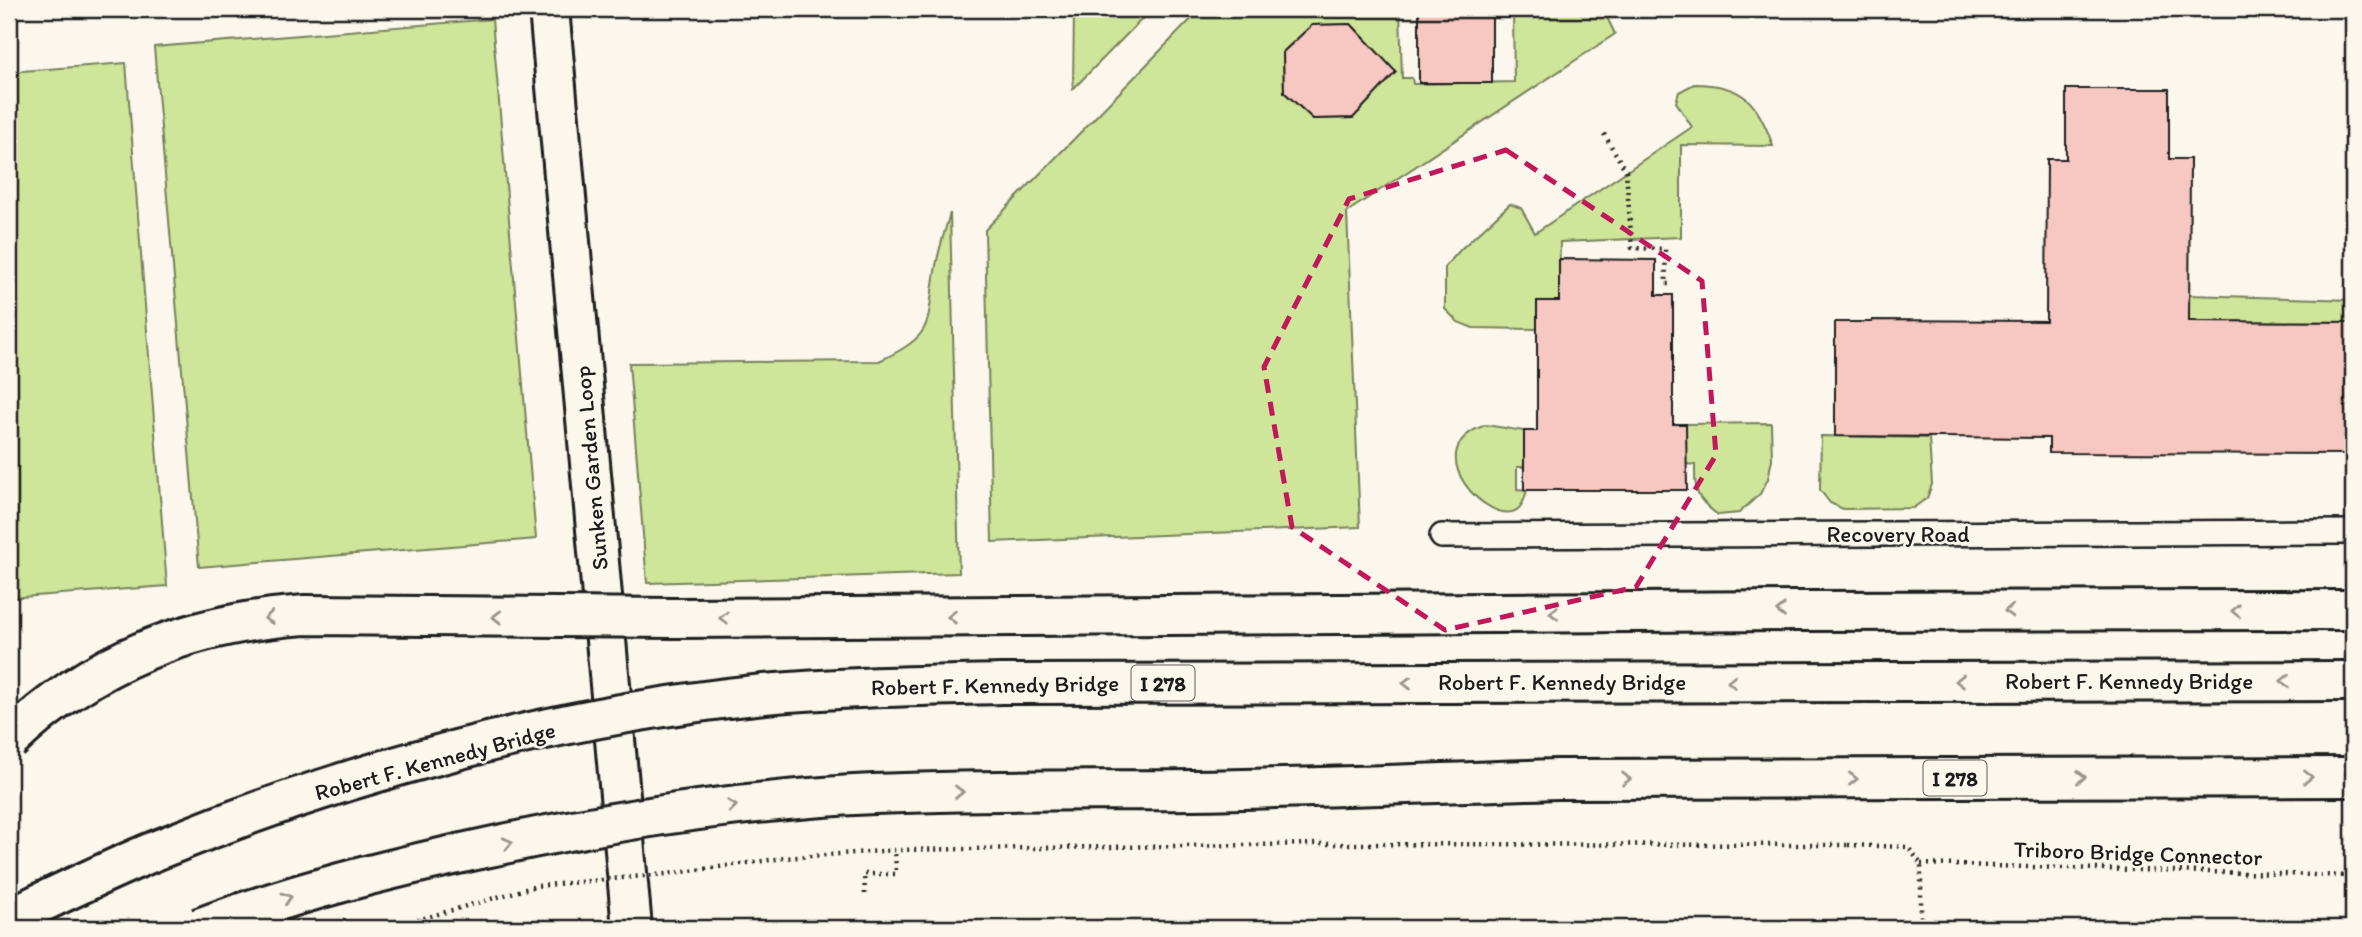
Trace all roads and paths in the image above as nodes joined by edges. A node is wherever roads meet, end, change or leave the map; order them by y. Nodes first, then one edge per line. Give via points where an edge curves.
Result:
1 (144, 9) edge
2 (549, 9) edge
3 (145, 21) dead end
4 (1604, 134) dead end
5 (1673, 284) dead end
6 (2353, 532) edge
7 (1442, 536) dead end
8 (2353, 610) edge
9 (2353, 681) edge
10 (9, 741) edge
11 (2353, 777) edge
12 (895, 850) junction
13 (1921, 864) junction
14 (2353, 876) edge
15 (865, 894) dead end
16 (9, 918) edge
17 (199, 928) edge
18 (390, 928) edge
19 (632, 928) edge
20 (1921, 928) edge

1 - 3 path
2 - 19 main road, Sunken Garden Loop
4 - 5 path via 1626,171 1632,248 1665,248 1666,284
6 - 7 lane, Recovery Road
8 -> 10 main road, bridge via 673,618 305,615 201,630 139,652 55,700
9 -> 16 main road, Robert F. Kennedy Bridge / I 278, bridge via 1015,684 764,695 572,724 382,771 162,848
17 -> 11 main road, I 278, bridge via 338,882 547,834 650,816 860,795 1558,779
12 - 13 path, bridge via 1320,844 1848,845 1908,847
12 - 15 path via 896,874 864,874
12 - 18 path, bridge via 536,886
13 - 14 path, Triboro Bridge Connector
13 - 20 path

